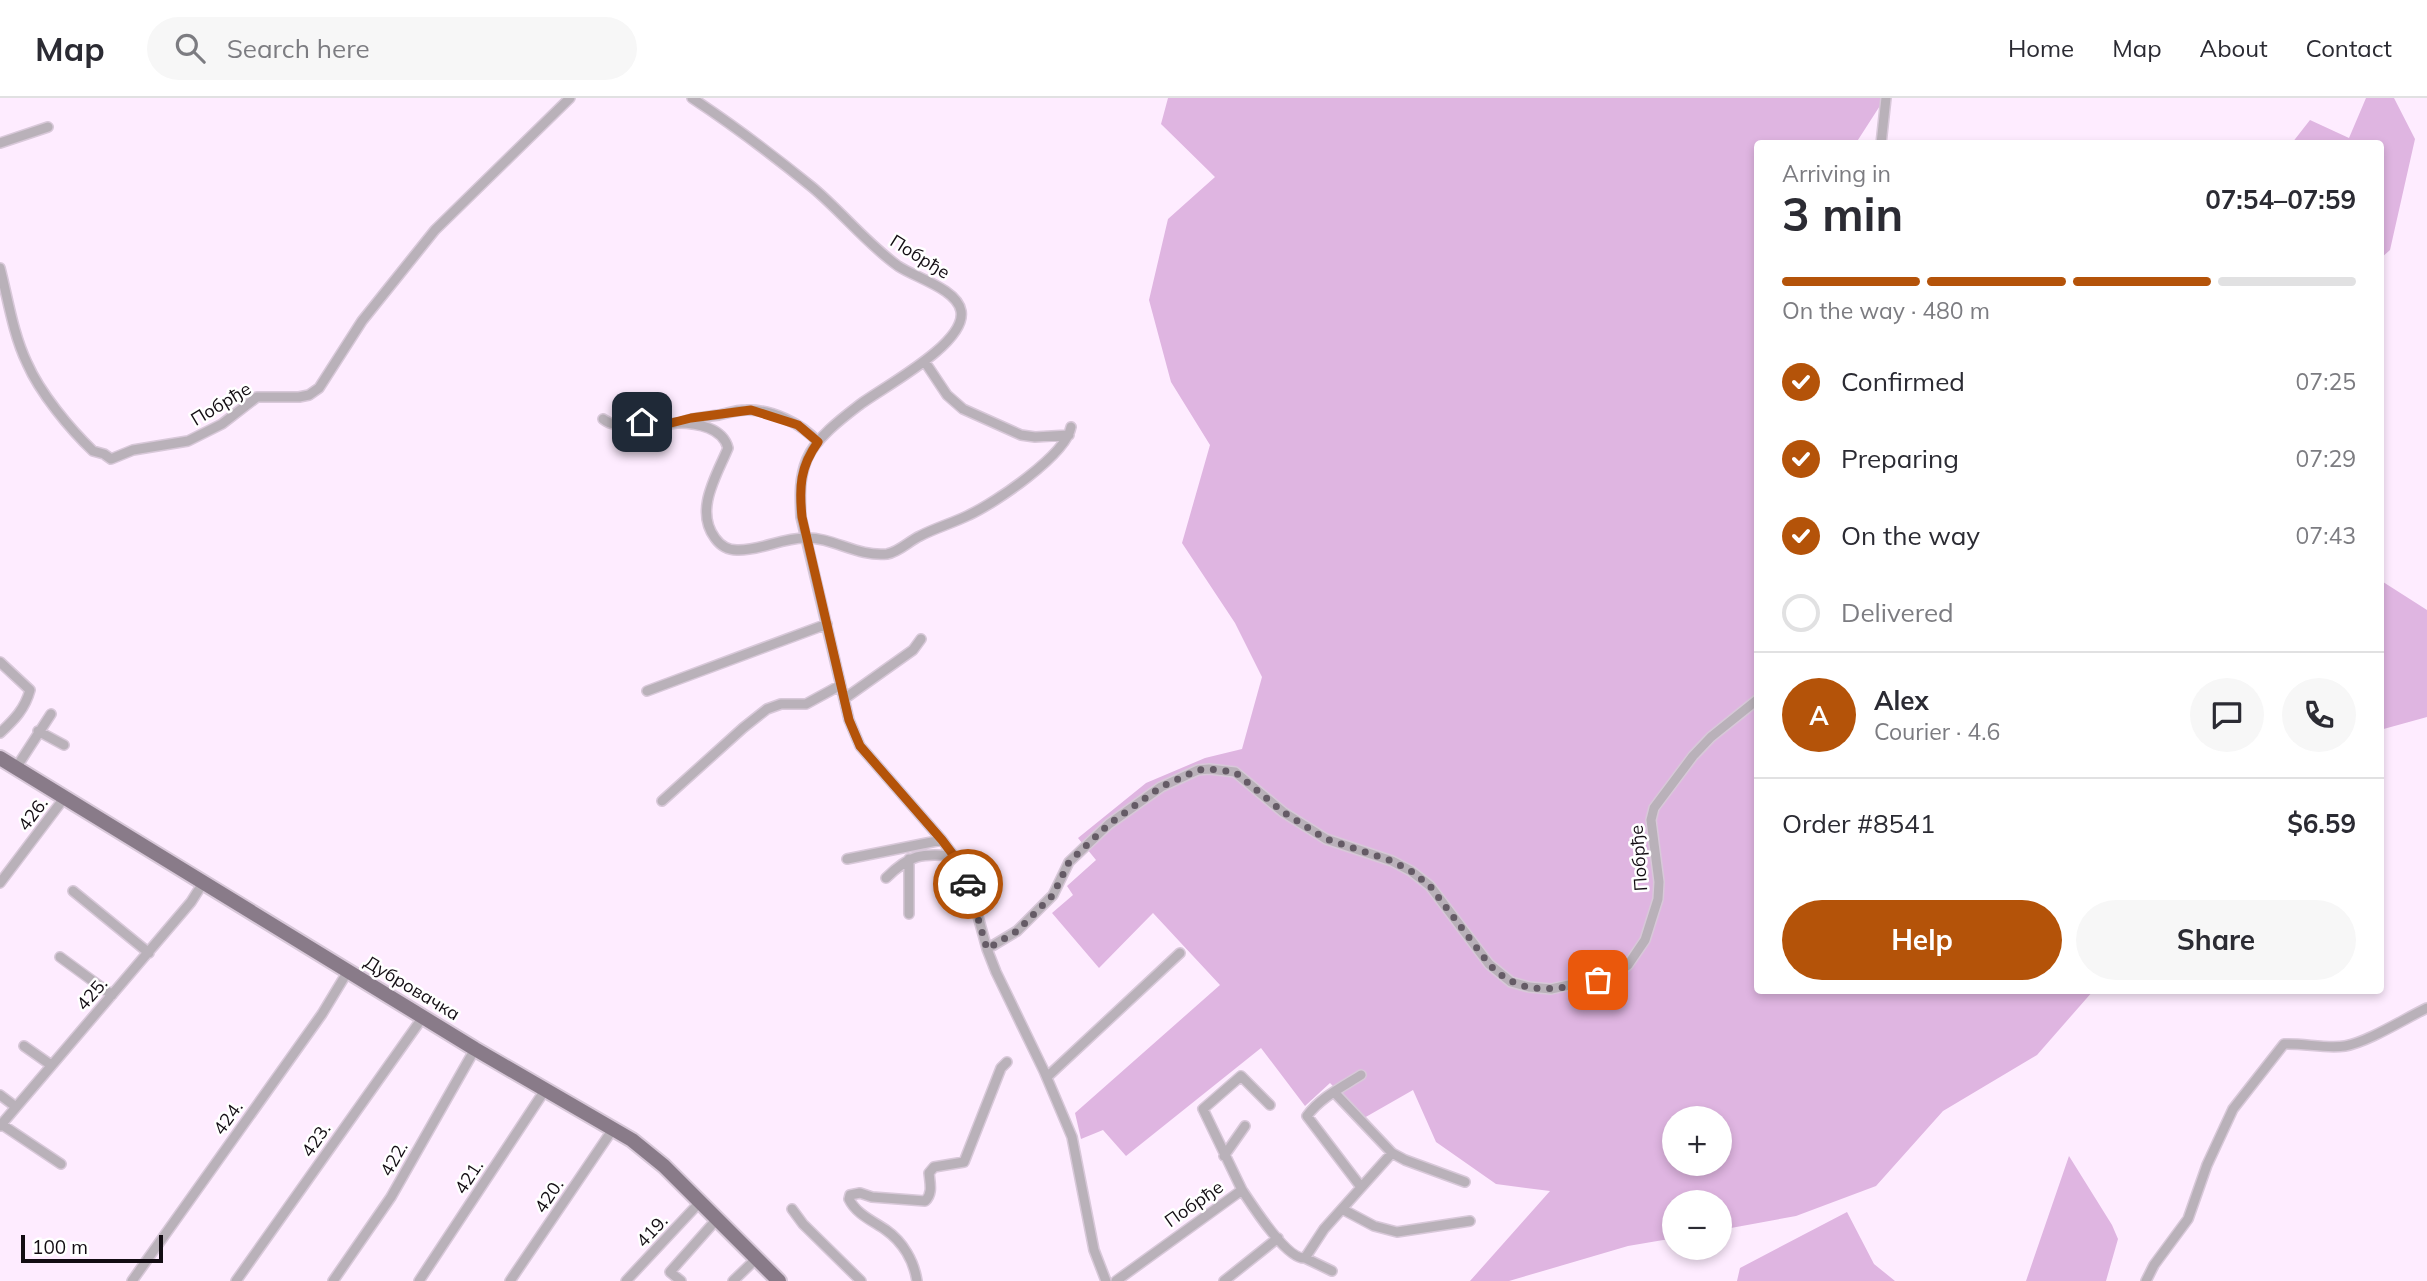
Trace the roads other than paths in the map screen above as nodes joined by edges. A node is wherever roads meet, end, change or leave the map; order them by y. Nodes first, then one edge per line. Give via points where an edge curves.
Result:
1 (570, 98) edge
2 (692, 98) edge
3 (1886, 98) edge
4 (48, 127) dead end
5 (1881, 140) edge
6 (0, 143) edge
7 (0, 268) edge
8 (925, 362) junction
9 (603, 419) dead end
10 (680, 423) junction
11 (818, 442) junction
12 (806, 537) junction
13 (827, 624) junction
14 (921, 639) dead end
15 (0, 662) edge
16 (839, 686) junction
17 (648, 691) dead end
18 (844, 699) junction
19 (1754, 702) edge
20 (51, 714) dead end
21 (38, 731) junction
22 (0, 733) edge
23 (64, 745) dead end
24 (0, 758) edge
25 (16, 768) junction
26 (65, 797) junction
27 (662, 801) dead end
28 (942, 840) junction
29 (954, 856) junction
30 (847, 859) dead end
31 (909, 859) junction
32 (886, 878) dead end
33 (0, 883) edge
34 (203, 883) junction
35 (73, 891) dead end
36 (909, 914) dead end
37 (987, 949) junction
38 (149, 953) junction
39 (1180, 953) dead end
40 (60, 957) dead end
41 (348, 971) junction
42 (112, 995) junction
43 (2427, 1009) edge
44 (423, 1017) junction
45 (24, 1046) dead end
46 (475, 1049) junction
47 (1007, 1062) dead end
48 (51, 1065) junction
49 (1361, 1076) dead end
50 (1047, 1077) junction
51 (545, 1090) junction
52 (1334, 1092) junction
53 (0, 1095) edge
54 (1270, 1105) dead end
55 (16, 1107) junction
56 (1, 1125) edge
57 (1245, 1126) dead end
58 (613, 1129) junction
59 (1392, 1153) junction
60 (1224, 1156) junction
61 (61, 1164) dead end
62 (1465, 1182) dead end
63 (1361, 1187) junction
64 (1242, 1189) junction
65 (700, 1202) junction
66 (792, 1209) dead end
67 (1342, 1209) junction
68 (717, 1219) junction
69 (1470, 1221) dead end
70 (1278, 1238) junction
71 (757, 1258) junction
72 (1306, 1258) junction
73 (1332, 1271) dead end
74 (132, 1281) edge
75 (236, 1281) edge
76 (333, 1281) edge
77 (419, 1281) edge
78 (510, 1281) edge
79 (626, 1281) edge
80 (681, 1281) edge
81 (733, 1281) edge
82 (779, 1281) edge
83 (861, 1281) edge
84 (917, 1281) edge
85 (1106, 1281) edge
86 (1116, 1281) edge
87 (1224, 1281) edge
88 (2146, 1281) edge

1 - 7 street, Побрђе via 435,230 362,321 318,388 299,397 257,397 222,424 188,441 133,450 111,459 93,451 28,366
2 - 8 street, Побрђе via 813,188 897,265 958,302 960,321
3 - 5 street
4 - 6 street
8 - 11 street, Побрђе via 857,406
8 - 12 street via 947,395 963,409 1021,435 1070,431 1045,463 1000,498 891,554 860,553
9 - 10 street via 621,425
10 - 11 street via 751,410 798,425
10 - 12 street via 716,430 727,443 706,509 709,529 722,546 739,551
11 - 12 street, Побрђе via 807,457 800,494
12 - 13 street, Побрђе
13 - 16 street, Побрђе
13 - 17 street
14 - 18 street via 913,650
15 - 22 street via 30,690 19,716
16 - 18 street, Побрђе
16 - 27 street via 803,705 767,709
18 - 28 street, Побрђе via 860,746
19 - 37 street, Побрђе via 1693,756 1654,808 1651,820 1658,899 1638,953 1615,975 1551,989 1511,982 1489,964 1430,886 1411,871 1326,839 1283,812 1235,772 1209,769 1161,787 1109,824 1069,862 1053,895 1017,931
20 - 21 street
21 - 23 street
21 - 25 street
24 - 25 main road, Дубровачка
25 - 26 main road, Дубровачка
26 - 33 street, 426.
26 - 34 main road, Дубровачка
28 - 29 street, Побрђе
28 - 30 street
29 - 31 street via 922,854
29 - 37 street, Побрђе via 970,887
31 - 32 street
31 - 36 street
34 - 38 street, 425.
34 - 41 main road, Дубровачка
35 - 38 street
37 - 50 street, Побрђе
38 - 42 street, 425.
39 - 50 street
40 - 42 street
41 - 44 main road, Дубровачка
41 - 74 street, 424.
42 - 48 street, 425.
43 - 88 street via 2361,1042 2342,1046 2284,1044 2233,1109 2188,1219
44 - 46 main road, Дубровачка
44 - 75 street, 423.
45 - 48 street
46 - 51 main road, Дубровачка
46 - 76 street, 422. via 391,1197
47 - 84 street via 1000,1068 964,1162 933,1167 929,1173 930,1198 850,1195 856,1209 905,1251
48 - 55 street, 425.
49 - 52 street
50 - 85 street, Побрђе via 1072,1137 1094,1250
51 - 58 main road, Дубровачка
51 - 77 street, 421.
52 - 59 street
52 - 63 street via 1307,1116
53 - 55 street
54 - 60 street via 1241,1076 1203,1109
55 - 56 street, 425.
56 - 61 street, 425.
57 - 60 street
58 - 65 main road, Дубровачка via 653,1157
58 - 78 street, 420.
59 - 62 street
59 - 63 street
60 - 64 street
63 - 67 street
64 - 70 street, Побрђе
64 - 86 street, Побрђе
65 - 68 main road, Дубровачка
65 - 79 street, 419.
66 - 83 street
67 - 69 street via 1397,1232
67 - 72 street
68 - 71 main road, Дубровачка
68 - 80 street via 670,1272
70 - 72 street, Побрђе via 1296,1256
70 - 87 street
71 - 81 street
71 - 82 main road, Дубровачка
72 - 73 street, Побрђе

